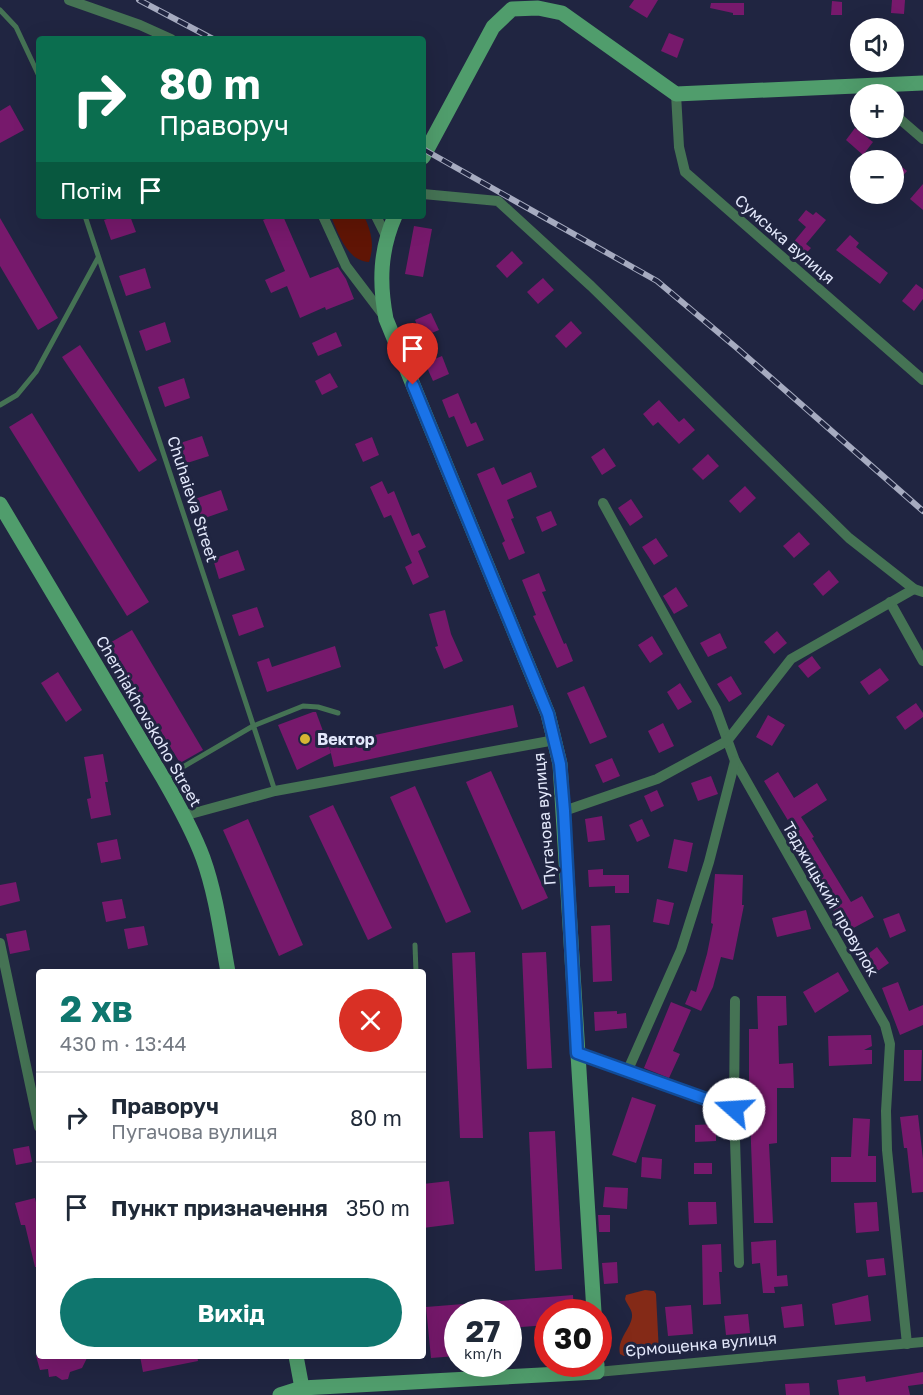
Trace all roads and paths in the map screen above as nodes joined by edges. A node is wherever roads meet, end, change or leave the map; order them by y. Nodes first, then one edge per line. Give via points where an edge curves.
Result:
1 (69, 0) edge
2 (513, 3) edge
3 (0, 10) edge
4 (164, 36) edge
5 (36, 69) edge
6 (923, 83) edge
7 (904, 86) edge
8 (850, 91) edge
9 (676, 94) junction
10 (904, 123) edge
11 (923, 139) edge
12 (426, 152) edge
13 (426, 194) edge
14 (86, 219) edge
15 (324, 219) edge
16 (378, 219) edge
17 (394, 219) edge
18 (386, 236) junction
19 (98, 258) junction
20 (386, 319) junction
21 (923, 380) edge
22 (0, 405) edge
23 (603, 503) dead end
24 (0, 504) edge
25 (918, 590) edge
26 (890, 602) junction
27 (923, 661) edge
28 (338, 713) dead end
29 (253, 726) junction
30 (555, 740) junction
31 (727, 741) junction
32 (735, 761) junction
33 (163, 778) junction
34 (274, 792) junction
35 (564, 811) junction
36 (183, 816) junction
37 (0, 943) edge
38 (415, 945) dead end
39 (227, 969) edge
40 (416, 969) edge
41 (735, 1002) dead end
42 (577, 1053) junction
43 (627, 1072) junction
44 (734, 1109) junction
45 (36, 1113) edge
46 (739, 1263) dead end
47 (593, 1299) edge
48 (923, 1342) edge
49 (907, 1344) junction
50 (297, 1359) edge
51 (612, 1367) edge
52 (534, 1373) edge
53 (303, 1391) edge
54 (280, 1395) edge

1 - 4 street
2 - 9 street via 562,13
2 - 12 street via 493,27
3 - 5 lane via 16,27
6 - 7 street
8 - 9 street
9 - 21 street, Сумська вулиця via 678,147 685,172
10 - 11 street
13 - 25 street via 498,201 591,286 849,538
14 - 19 lane, Chuhaieva Street
15 - 20 street, Пугачова вулиця via 346,266
16 - 18 street
17 - 18 street, Пугачова вулиця
18 - 20 street, Пугачова вулиця via 380,276
19 - 22 lane via 36,372 16,395
19 - 29 lane, Chuhaieva Street
20 - 30 street, Пугачова вулиця via 548,714
23 - 31 street, Таджицький провулок via 716,709
24 - 33 street, Cherniakhovskoho Street
25 - 26 street
26 - 27 street
26 - 31 street via 791,659
28 - 29 lane via 303,706
29 - 33 lane
29 - 34 lane, Chuhaieva Street
30 - 34 street
30 - 35 street, Пугачова вулиця
31 - 32 street, Таджицький провулок
31 - 35 street via 657,779
32 - 43 street via 681,950
32 - 49 street, Таджицький провулок via 885,1025 890,1044 886,1150
33 - 36 street, Cherniakhovskoho Street
34 - 36 street
35 - 42 street, Пугачова вулиця
36 - 39 street, Cherniakhovskoho Street via 202,857 213,894
37 - 45 street
38 - 40 lane
41 - 44 street
42 - 43 street
42 - 47 street, Пугачова вулиця
43 - 44 street
44 - 46 street
48 - 49 street, Єрмощенка вулиця
49 - 51 street, Єрмощенка вулиця
50 - 53 street
52 - 53 street, Єрмощенка вулиця
53 - 54 street, Єрмощенка вулиця

